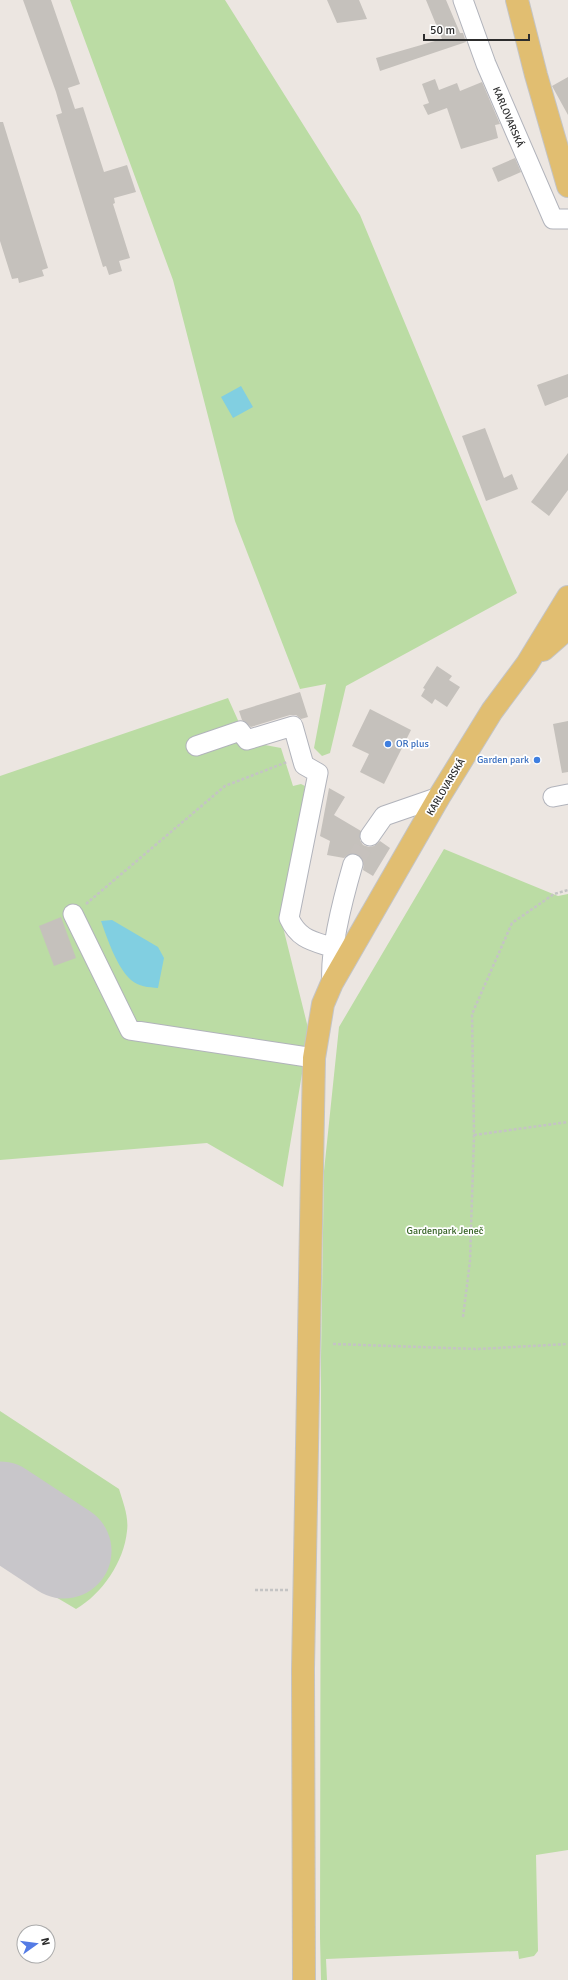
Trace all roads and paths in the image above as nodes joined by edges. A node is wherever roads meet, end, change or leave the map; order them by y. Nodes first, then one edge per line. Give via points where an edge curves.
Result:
1 (462, 0) edge
2 (517, 0) edge
3 (568, 186) edge
4 (568, 219) edge
5 (568, 597) edge
6 (568, 628) edge
7 (527, 664) junction
8 (196, 746) dead end
9 (302, 756) junction
10 (439, 797) junction
11 (370, 836) tunnel mouth
12 (353, 864) tunnel mouth
13 (568, 890) edge
14 (75, 919) joint
15 (334, 948) junction
16 (332, 983) junction
17 (314, 1058) junction
18 (568, 1122) edge
19 (474, 1135) junction
20 (463, 1317) dead end
21 (333, 1344) dead end
22 (568, 1344) edge
23 (255, 1590) dead end
24 (304, 1590) junction
25 (304, 1976) edge

1 - 4 street, KARLOVARSKÁ via 486,64 553,219
2 - 3 main road
5 - 7 main road, KARLOVARSKÁ
6 - 7 main road
7 - 10 main road, KARLOVARSKÁ via 492,711
8 - 9 street via 240,731 247,740 293,726
9 - 14 path via 225,786 83,906
9 - 15 street via 304,765 318,773 289,918 294,928 306,939
10 - 11 street via 384,816
10 - 16 main road, KARLOVARSKÁ
12 - 15 street
13 - 19 path via 554,894 512,923 472,1014
14 - 17 street via 130,1030
15 - 16 street via 330,966
16 - 17 main road, KARLOVARSKÁ via 323,1004
17 - 24 main road, KARLOVARSKÁ
18 - 19 path
19 - 20 path via 470,1261
21 - 22 path via 478,1349
23 - 24 path
24 - 25 main road, KARLOVARSKÁ

